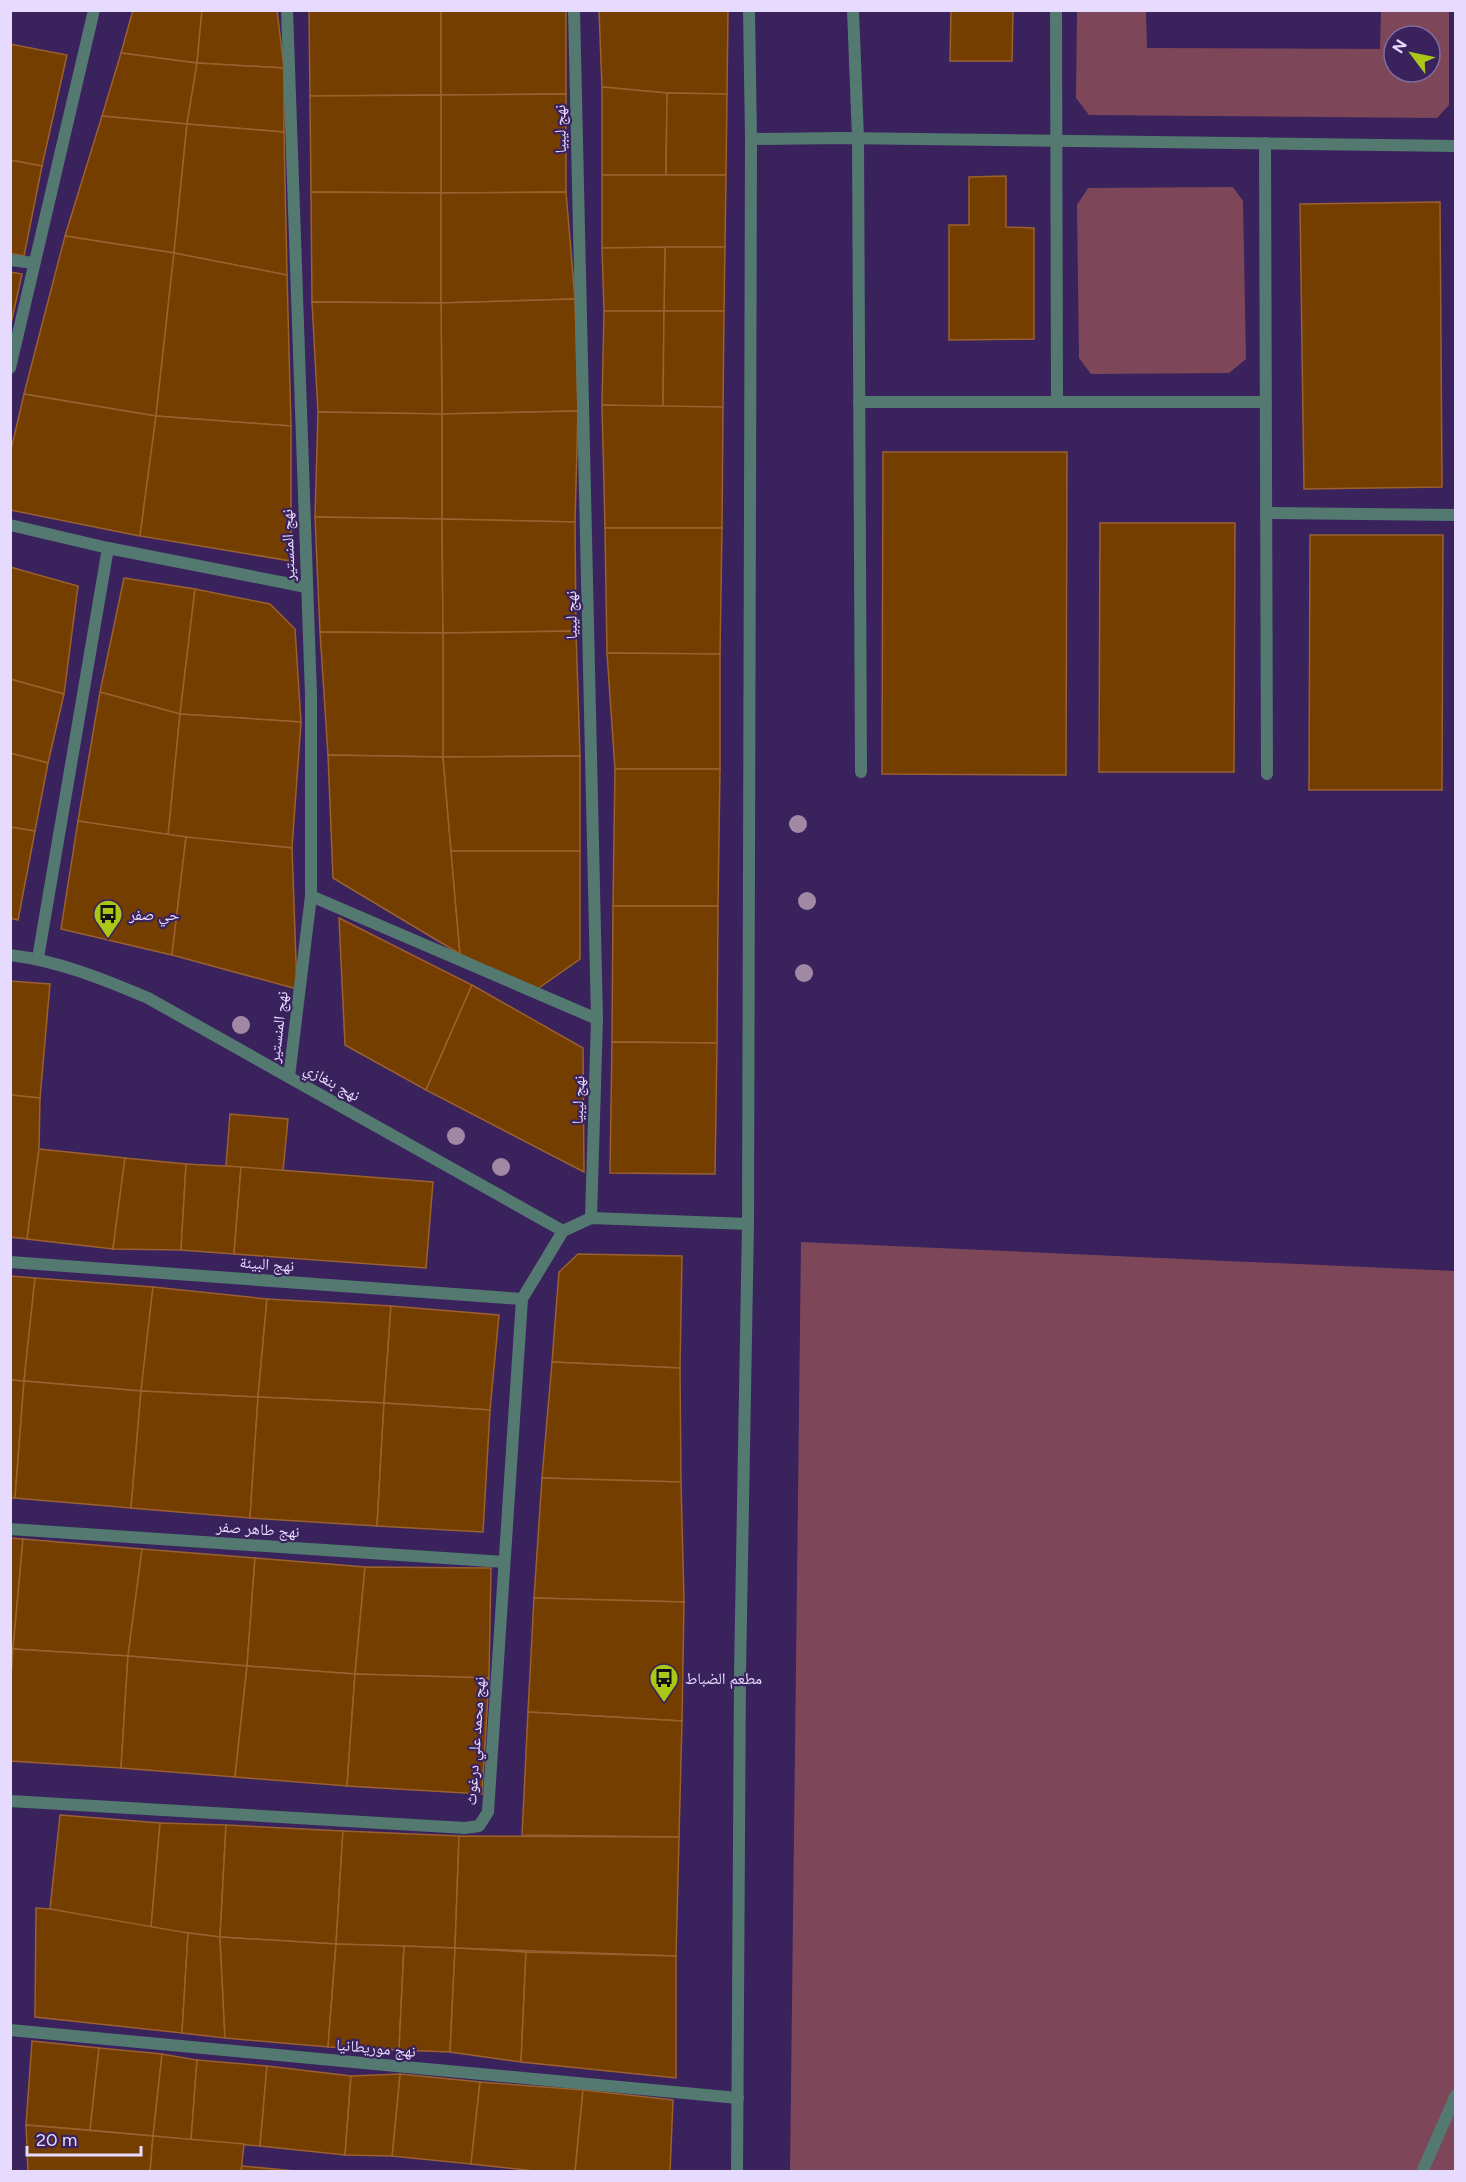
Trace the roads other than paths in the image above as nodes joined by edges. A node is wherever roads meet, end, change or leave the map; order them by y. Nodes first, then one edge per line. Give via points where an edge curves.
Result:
1 (94, 10) edge
2 (287, 10) edge
3 (574, 10) edge
4 (748, 10) edge
5 (853, 10) edge
6 (1056, 10) edge
7 (858, 138) junction
8 (751, 139) junction
9 (1057, 140) junction
10 (1265, 143) junction
11 (1455, 146) edge
12 (10, 260) edge
13 (34, 263) junction
14 (10, 368) edge
15 (860, 402) junction
16 (1056, 402) junction
17 (1266, 402) junction
18 (1266, 513) junction
19 (1455, 515) edge
20 (10, 525) edge
21 (108, 548) junction
22 (306, 587) junction
23 (861, 772) dead end
24 (1267, 774) dead end
25 (311, 896) junction
26 (10, 955) edge
27 (38, 958) junction
28 (597, 1020) junction
29 (289, 1077) junction
30 (591, 1218) junction
31 (748, 1224) junction
32 (563, 1231) junction
33 (10, 1262) edge
34 (522, 1299) junction
35 (10, 1529) edge
36 (504, 1562) junction
37 (10, 1801) edge
38 (10, 2030) edge
39 (1455, 2095) edge
40 (738, 2098) junction
41 (737, 2172) edge
42 (1422, 2172) edge

1 - 13 street
2 - 22 street, نهج المنستير
3 - 28 street, نهج ليبيا
4 - 8 street
5 - 7 street
6 - 9 street
7 - 8 street
7 - 9 street
7 - 15 street
8 - 31 street
9 - 10 street
9 - 16 street
10 - 11 street
10 - 17 street
12 - 13 street
13 - 14 street
15 - 16 street
15 - 23 street
16 - 17 street
17 - 18 street
18 - 19 street
18 - 24 street
20 - 21 street
21 - 22 street
21 - 27 street
22 - 25 street, نهج المنستير via 311,695
25 - 28 street
25 - 29 street, نهج المنستير
26 - 27 street, نهج بنغازي
27 - 29 street, نهج بنغازي via 148,998
28 - 30 street, نهج ليبيا
29 - 32 street, نهج بنغازي
30 - 31 street
30 - 32 street
31 - 40 street
32 - 34 street, نهج محمد علي درغوث
33 - 34 street, نهج البيئة
34 - 36 street, نهج محمد علي درغوث
35 - 36 street, نهج طاهر صفر
36 - 37 street, نهج محمد علي درغوث via 488,1812 479,1826
38 - 40 street, نهج موريطانيا
39 - 42 street
40 - 41 street

